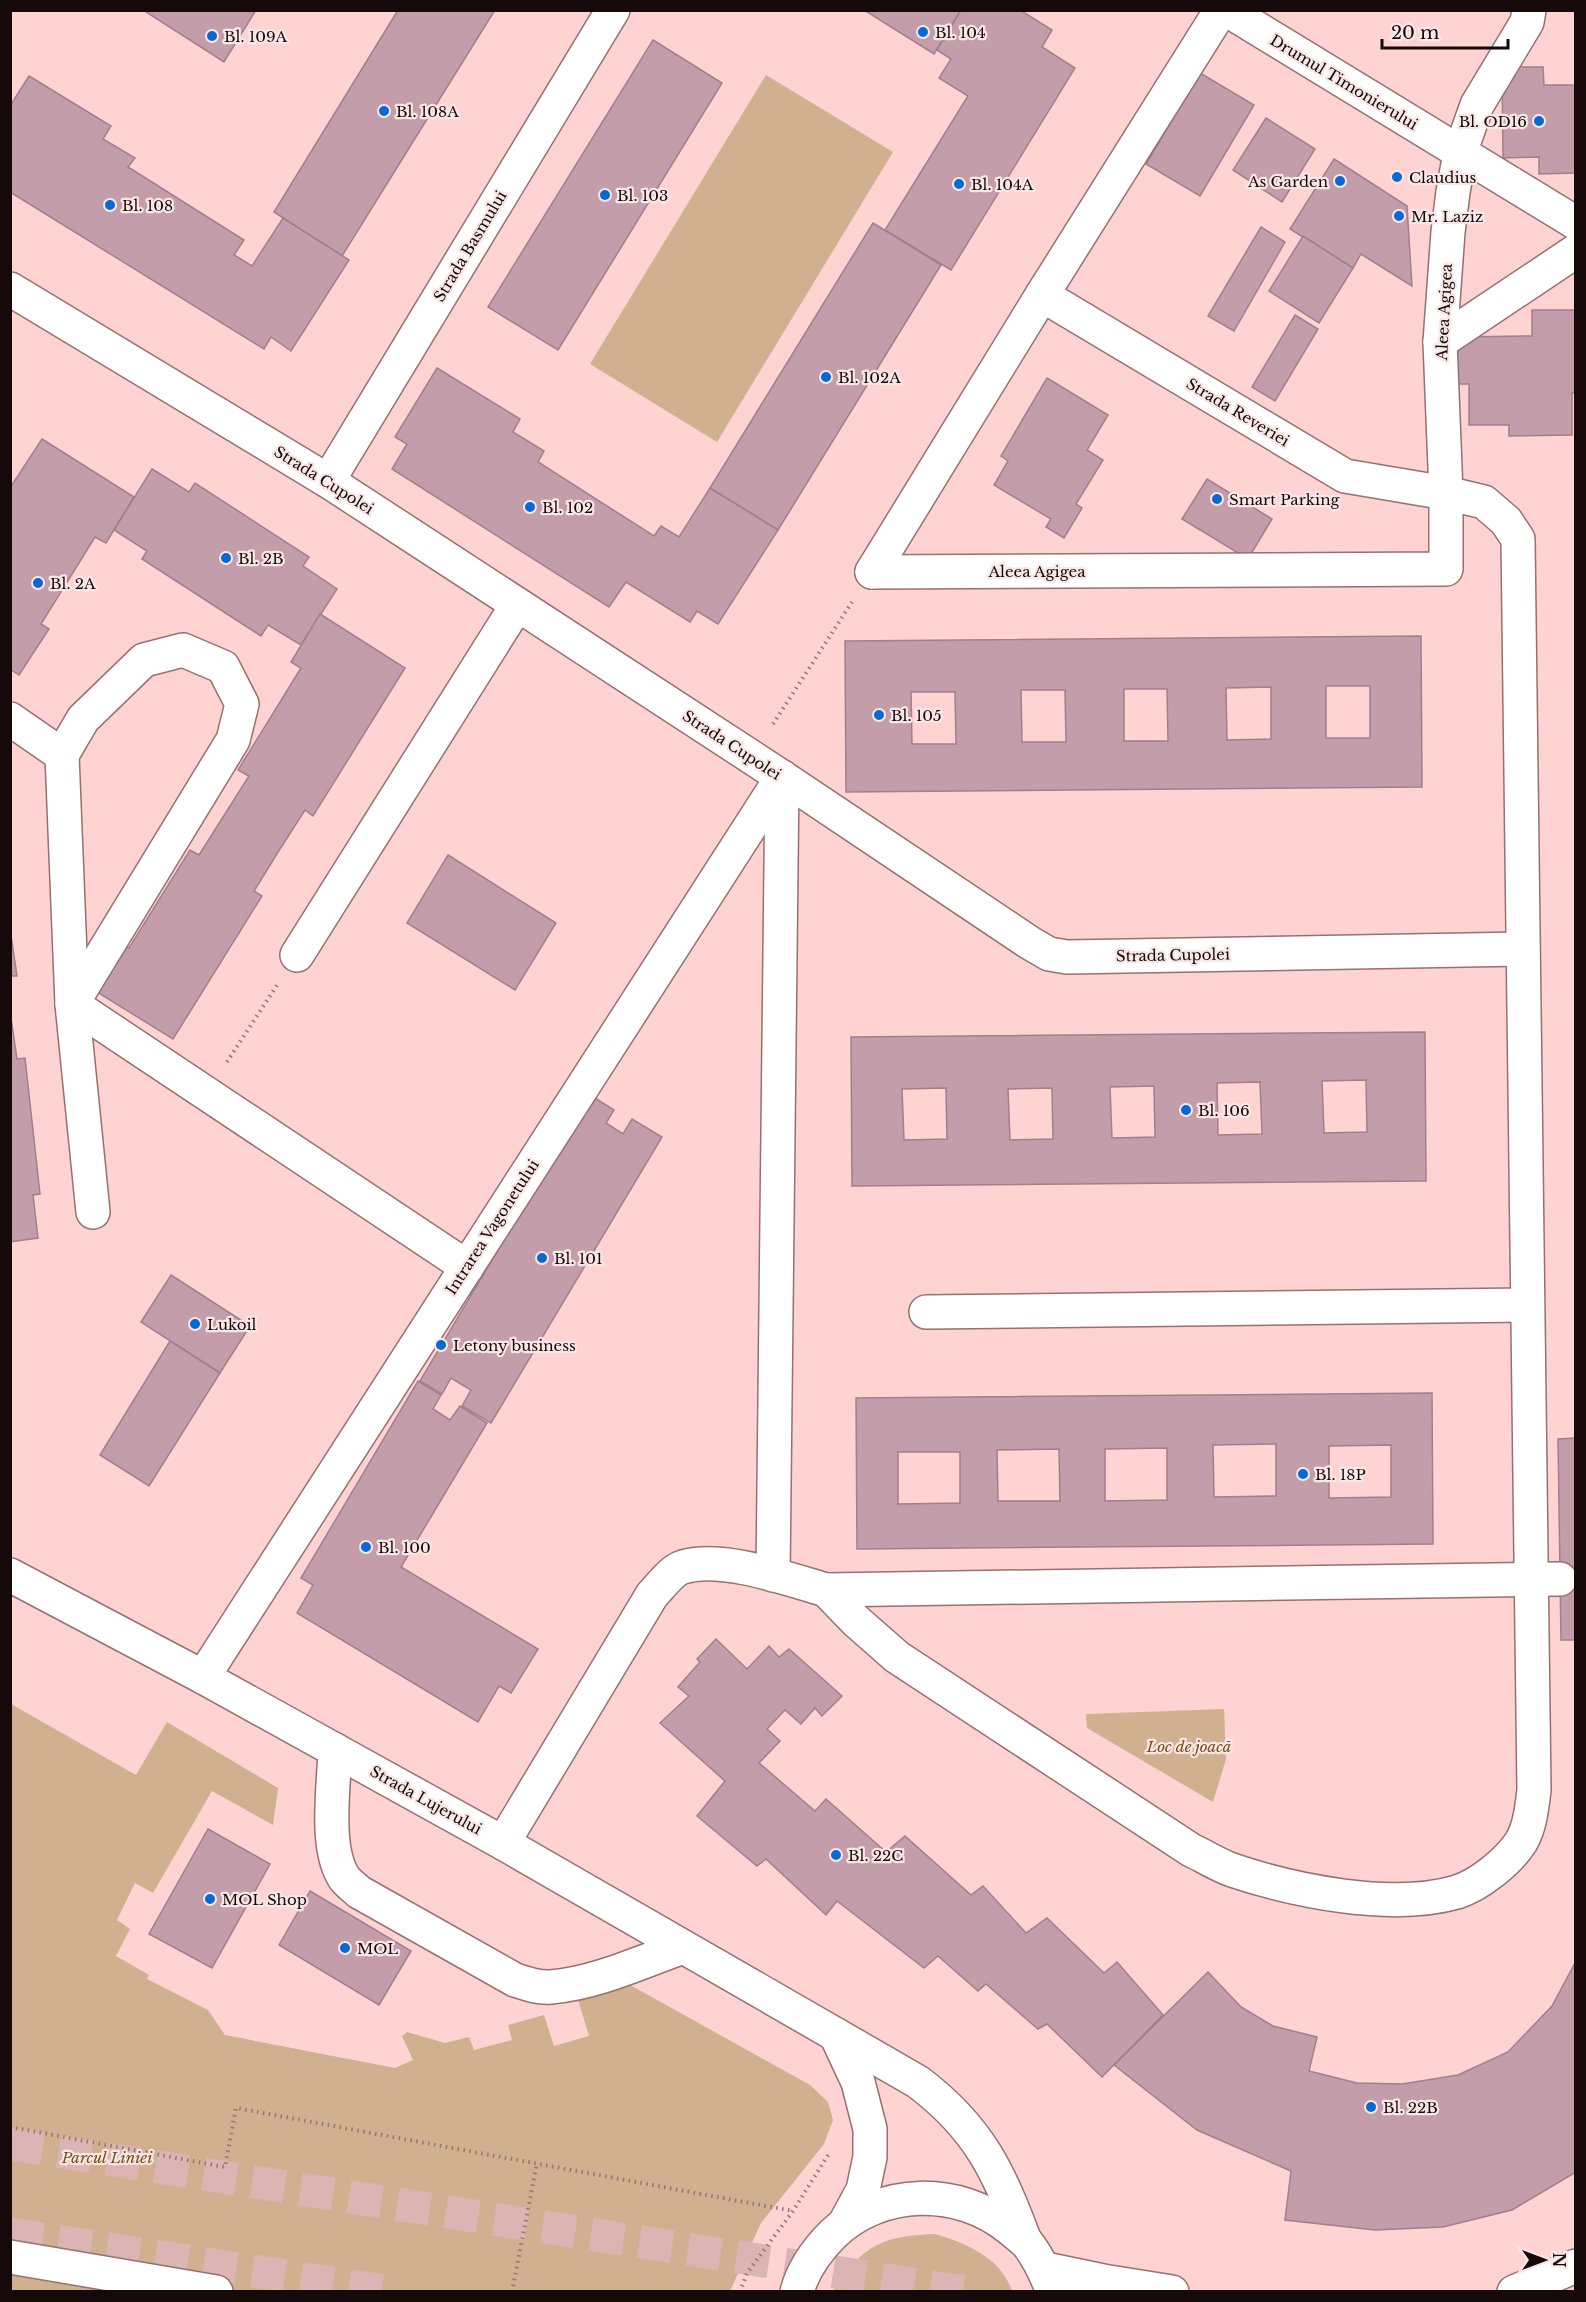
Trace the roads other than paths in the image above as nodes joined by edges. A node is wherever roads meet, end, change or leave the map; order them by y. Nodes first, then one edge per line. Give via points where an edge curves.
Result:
1 (613, 10) edge
2 (1221, 10) edge
3 (1227, 10) edge
4 (1529, 10) edge
5 (1460, 153) junction
6 (1575, 223) edge
7 (1575, 251) edge
8 (10, 289) edge
9 (1042, 295) junction
10 (1440, 342) junction
11 (328, 481) junction
12 (1446, 493) junction
13 (518, 605) junction
14 (10, 719) edge
15 (62, 755) junction
16 (782, 777) junction
17 (1522, 949) junction
18 (297, 954) road end
19 (72, 1004) junction
20 (93, 1212) dead end
21 (466, 1267) junction
22 (1527, 1305) junction
23 (926, 1312) dead end
24 (10, 1575) edge
25 (773, 1575) junction
26 (1546, 1579) junction
27 (826, 1590) junction
28 (203, 1677) junction
29 (335, 1750) junction
30 (504, 1843) junction
31 (683, 1947) junction
32 (836, 2036) junction
33 (844, 2223) junction
34 (1025, 2241) junction
35 (10, 2258) edge
36 (1575, 2266) edge
37 (1049, 2280) edge
38 (216, 2292) edge
39 (796, 2292) edge
40 (1172, 2292) edge
41 (1514, 2292) edge

1 - 11 street, Strada Basmului
2 - 9 street
3 - 5 street, Drumul Timonierului
4 - 5 street, Aleea Agigea via 1527,22 1477,105
5 - 6 street, Drumul Timonierului
5 - 10 street, Aleea Agigea via 1448,232
7 - 10 street
8 - 11 street, Strada Cupolei
9 - 12 street, Strada Reveriei via 1345,476
9 - 12 street, Aleea Agigea via 872,572 1446,569
10 - 12 street, Aleea Agigea
11 - 13 street, Strada Cupolei
12 - 17 street, Strada Reveriei via 1484,502 1506,521 1518,539
13 - 16 street, Strada Cupolei
13 - 18 street
14 - 15 street
15 - 19 street
15 - 19 street via 83,719 144,660 183,650 223,667 242,704 233,740
16 - 17 street, Strada Cupolei via 1049,954 1067,957
16 - 21 street, Intrarea Vagonetului
16 - 25 street
17 - 22 street, Strada Reveriei
19 - 20 street
19 - 21 street
21 - 28 street, Intrarea Vagonetului
22 - 23 street
22 - 26 street, Strada Reveriei
24 - 28 street, Strada Lujerului
25 - 27 street
25 - 30 street via 711,1563 681,1567 652,1595
26 - 27 street
26 - 27 street, Strada Reveriei via 1534,1790 1522,1840 1507,1860 1458,1892 1406,1900 1358,1897 1279,1883 1230,1869 1191,1850 897,1657
28 - 29 street, Strada Lujerului
29 - 30 street, Strada Lujerului
29 - 31 street via 335,1851 346,1881 359,1892 515,1980 533,1986 549,1987 597,1977
30 - 31 street, Strada Lujerului
31 - 32 street, Strada Lujerului
32 - 33 street via 858,2082 870,2129 870,2157 863,2190
32 - 34 street, Strada Lujerului via 918,2082 969,2130 992,2161
33 - 34 street via 879,2204 918,2197 957,2201 994,2216
33 - 39 street via 819,2248
34 - 37 street
35 - 38 street
36 - 41 street
37 - 40 street via 1103,2281

